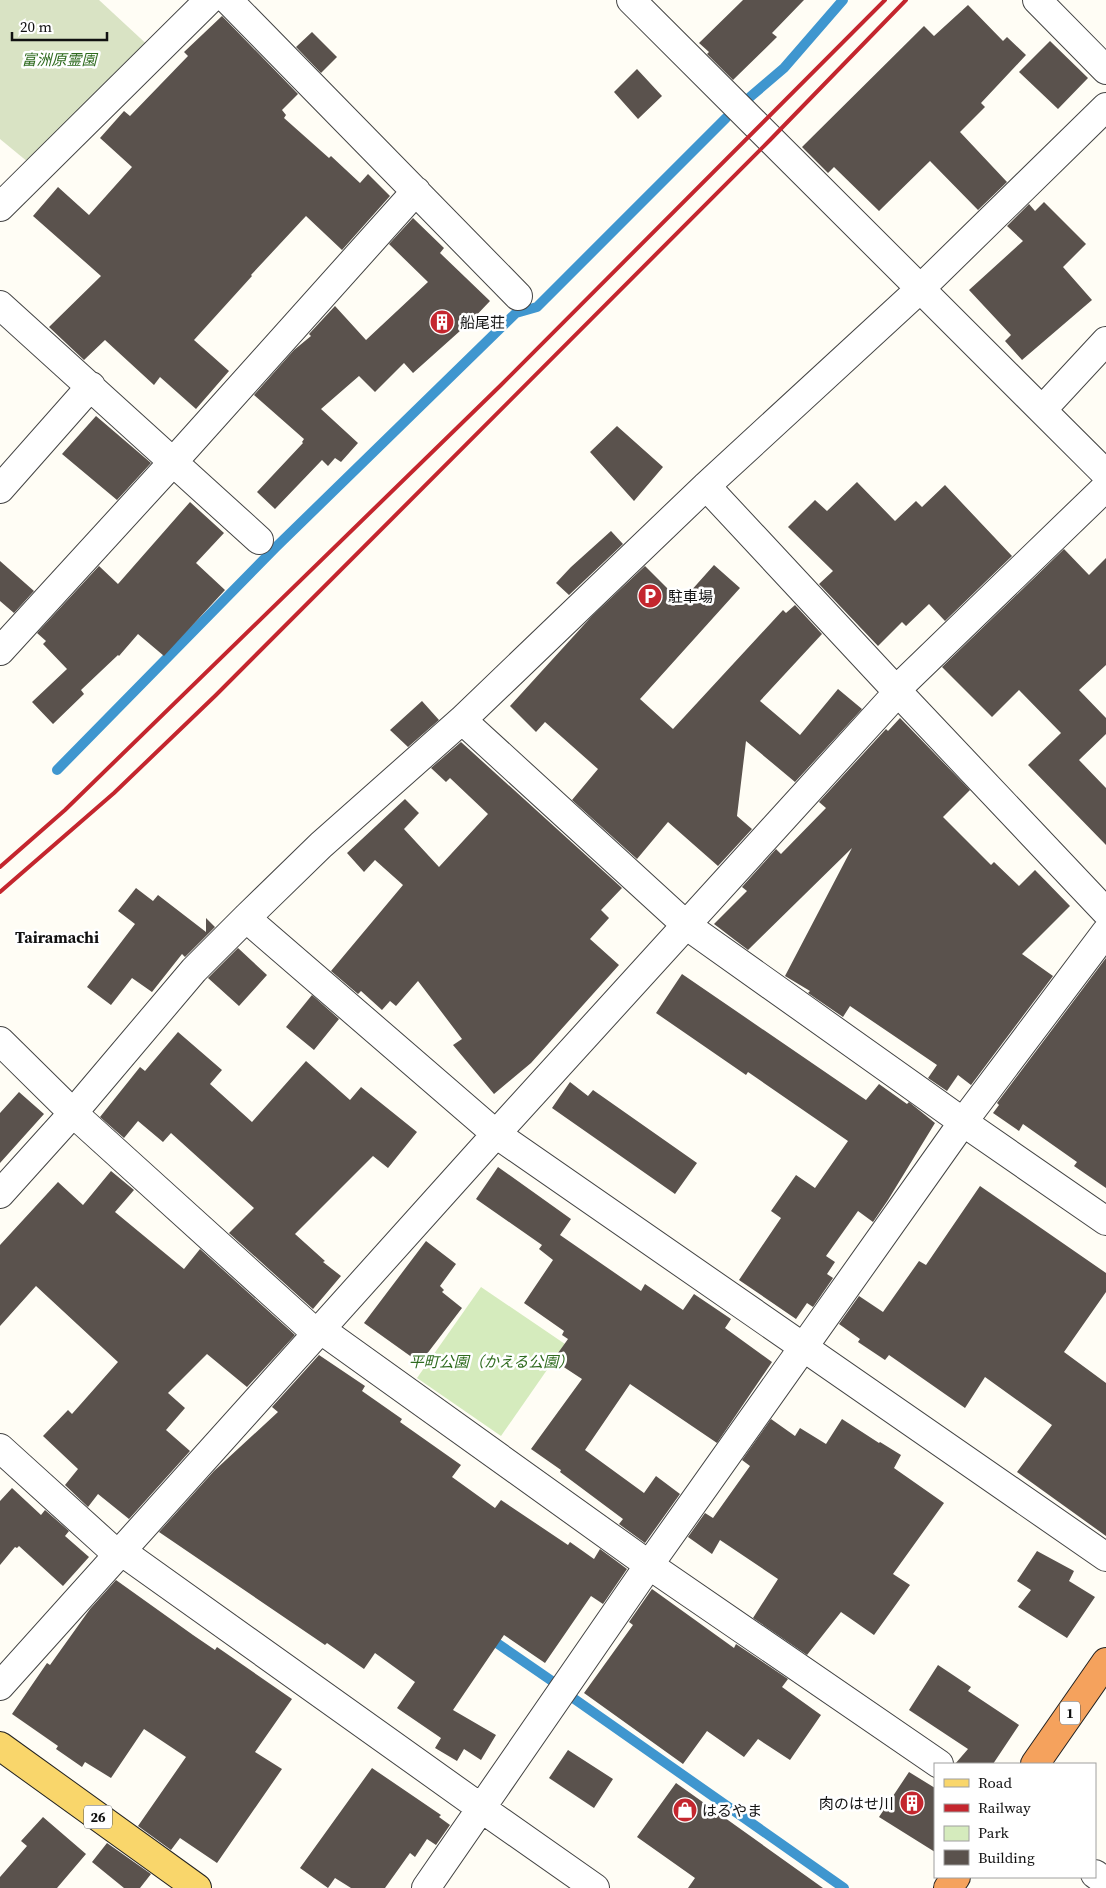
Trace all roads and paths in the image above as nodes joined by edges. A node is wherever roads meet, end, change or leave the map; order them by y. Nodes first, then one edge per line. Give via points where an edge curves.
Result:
1 (210, 0) edge
2 (228, 0) edge
3 (631, 0) edge
4 (1037, 0) edge
5 (1106, 70) edge
6 (1106, 107) edge
7 (416, 191) junction
8 (0, 207) edge
9 (920, 289) junction
10 (518, 296) dead end
11 (0, 305) edge
12 (1106, 341) edge
13 (91, 386) junction
14 (1042, 410) junction
15 (173, 462) junction
16 (1106, 474) edge
17 (706, 486) junction
18 (1106, 487) edge
19 (0, 488) edge
20 (260, 540) dead end
21 (0, 652) edge
22 (897, 691) junction
23 (462, 720) junction
24 (1106, 912) edge
25 (246, 918) junction
26 (686, 925) junction
27 (1106, 932) edge
28 (0, 1041) edge
29 (73, 1113) junction
30 (963, 1122) junction
31 (496, 1134) junction
32 (0, 1194) edge
33 (1106, 1221) edge
34 (318, 1331) junction
35 (804, 1348) junction
36 (0, 1448) edge
37 (119, 1553) junction
38 (1106, 1557) edge
39 (649, 1565) junction
40 (1106, 1662) edge
41 (0, 1686) edge
42 (0, 1746) edge
43 (938, 1763) edge
44 (1036, 1763) edge
45 (480, 1808) junction
46 (197, 1888) edge
47 (426, 1888) edge
48 (596, 1888) edge

1 - 8 street
2 - 7 street
3 - 9 street
4 - 5 street
6 - 9 street
7 - 10 street
7 - 15 street
9 - 14 street
9 - 17 street
11 - 13 street
12 - 14 street
13 - 15 street
13 - 19 street
14 - 16 street
15 - 20 street
15 - 21 street
17 - 22 street
17 - 23 street
18 - 22 street
22 - 24 street
22 - 26 street
23 - 25 street via 321,845
23 - 26 street
25 - 29 street via 194,970
25 - 31 street
26 - 30 street
26 - 31 street
27 - 30 street
28 - 29 street
29 - 32 street
29 - 34 street
30 - 33 street
30 - 35 street
31 - 34 street
31 - 35 street
34 - 37 street
34 - 39 street
35 - 38 street
35 - 39 street
36 - 37 street
37 - 41 street
37 - 45 street
39 - 43 street
39 - 45 street
40 - 44 highway, 1
42 - 46 main road, 26
45 - 47 street
45 - 48 street

